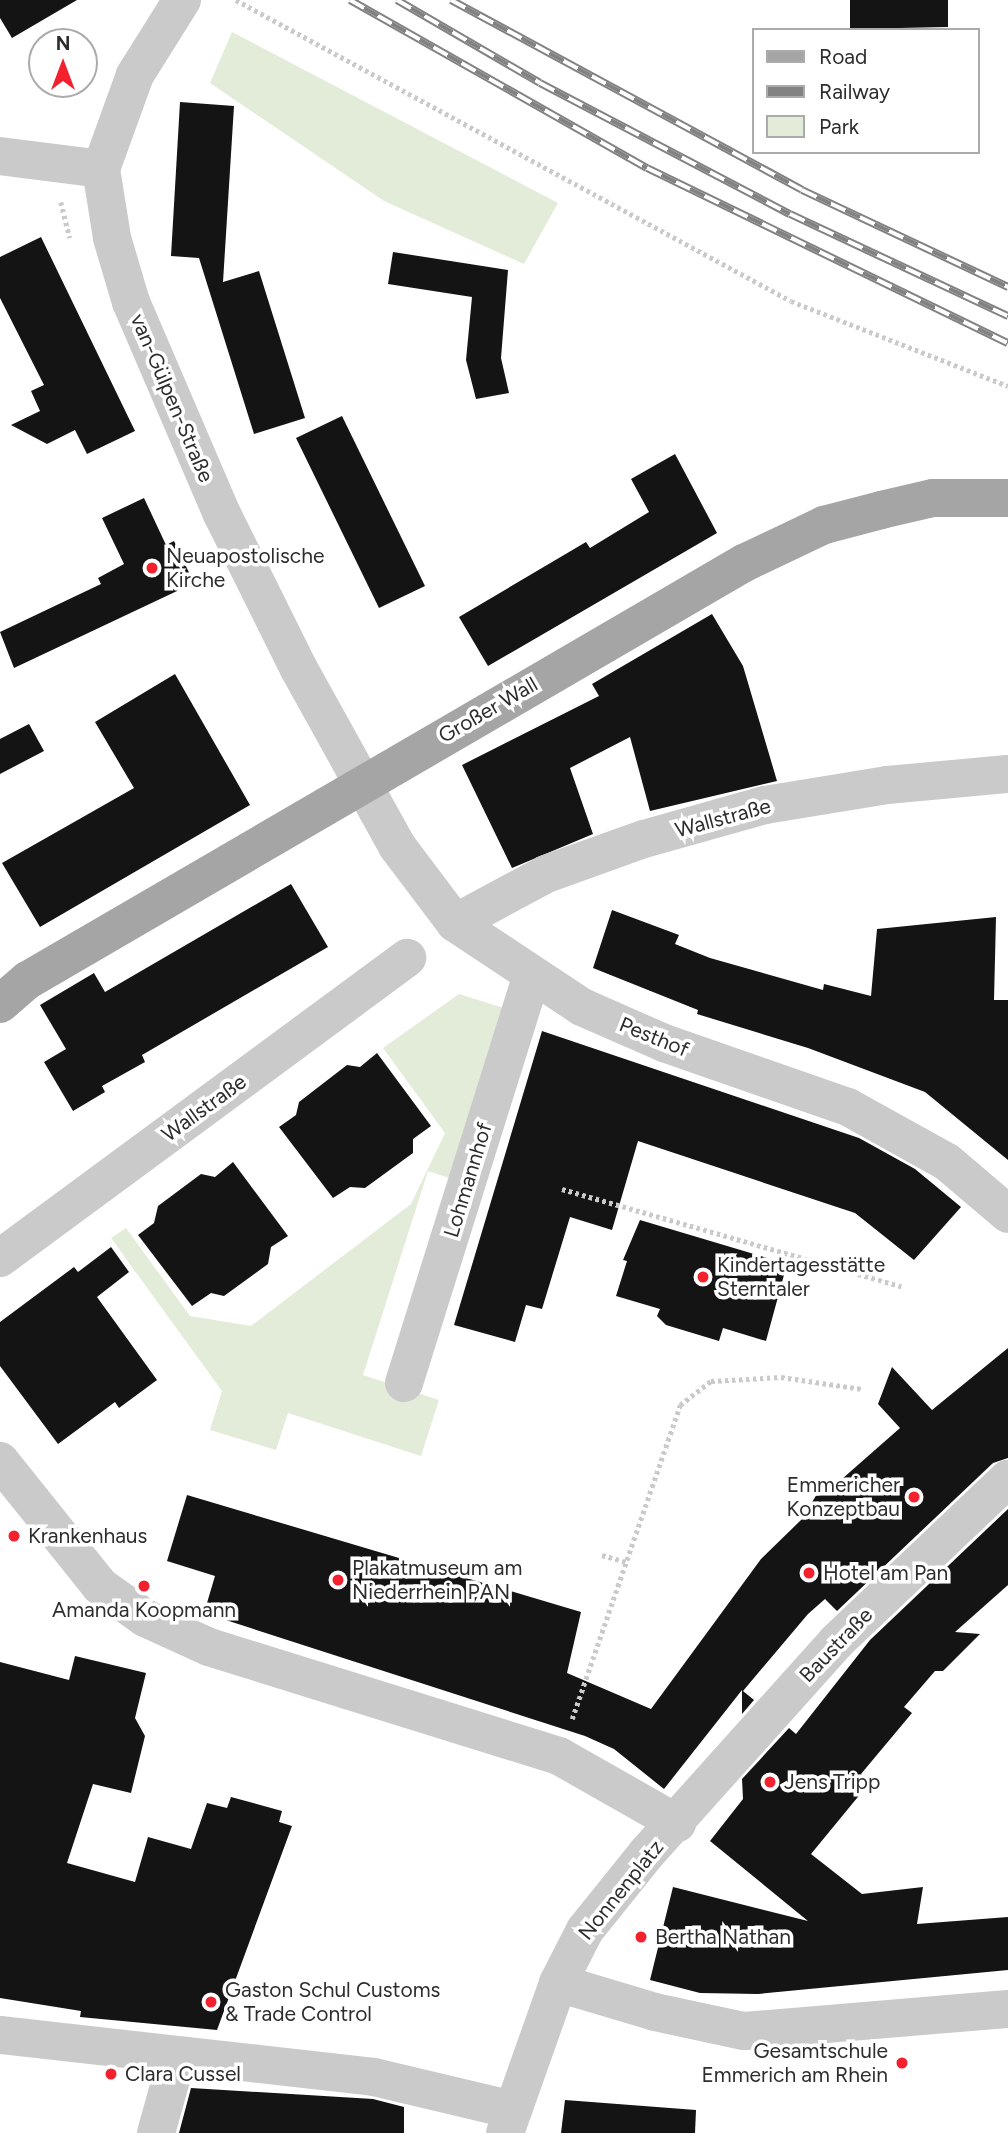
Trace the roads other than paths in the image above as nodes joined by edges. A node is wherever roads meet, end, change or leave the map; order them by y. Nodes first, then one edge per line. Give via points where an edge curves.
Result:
1 (182, 0) edge
2 (0, 156) edge
3 (101, 169) junction
4 (1008, 498) edge
5 (1008, 774) edge
6 (360, 784) junction
7 (455, 923) junction
8 (408, 958) dead end
9 (531, 976) junction
10 (0, 1004) edge
11 (1008, 1214) edge
12 (0, 1258) edge
13 (404, 1383) dead end
14 (0, 1461) edge
15 (1008, 1479) edge
16 (677, 1823) junction
17 (558, 1983) junction
18 (1008, 2009) edge
19 (0, 2035) edge
20 (177, 2058) junction
21 (509, 2122) edge
22 (156, 2133) edge

1 - 3 street, van-Gülpen-Straße via 135,75
2 - 3 street
3 - 6 street, van-Gülpen-Straße via 112,238 131,302 222,514
4 - 6 main road, Großer Wall via 933,498 824,525 744,563
5 - 7 street, Wallstraße via 887,785 765,805 644,839 545,874
6 - 7 street, Pesthof via 397,846
6 - 10 main road, Großer Wall via 28,980
7 - 9 street, Pesthof
8 - 12 street, Wallstraße
9 - 11 street, Pesthof via 582,1007 664,1043 848,1107 947,1162
9 - 13 street, Lohmannhof
14 - 16 street, Nonnenplatz via 25,1510 100,1586 145,1618 209,1647 559,1756
15 - 16 street, Baustraße via 836,1642
16 - 17 street, Nonnenplatz via 585,1930
17 - 18 street via 655,2012 744,2031
17 - 21 street, Nonnenplatz
19 - 20 street, Nonnenplatz
20 - 21 street, Nonnenplatz via 374,2077
20 - 22 street

